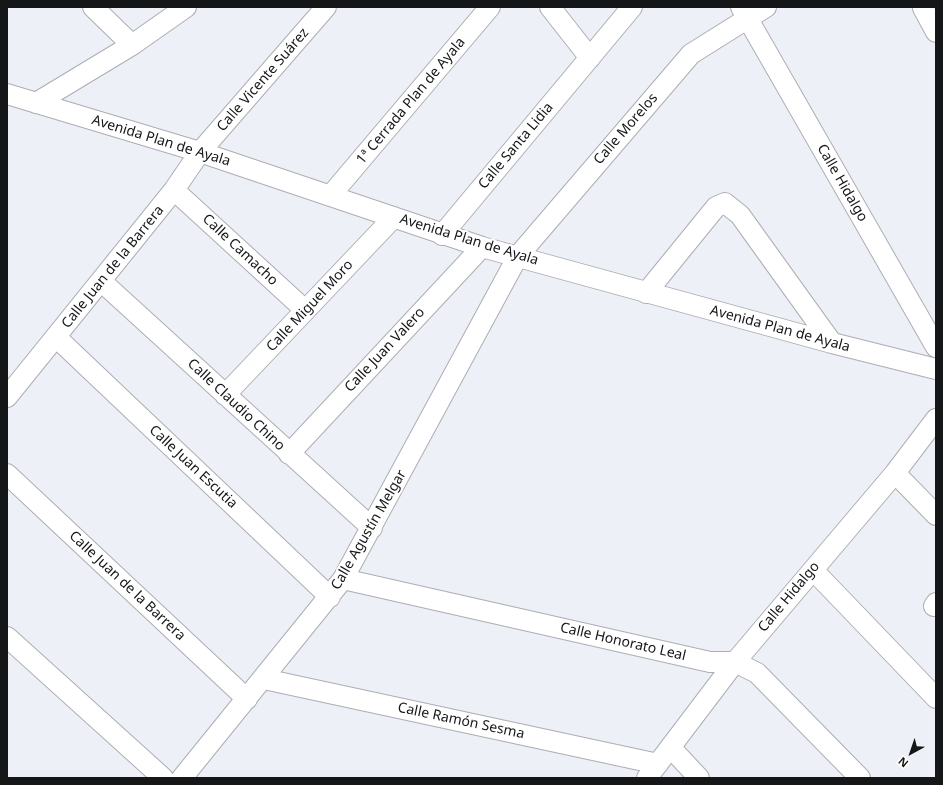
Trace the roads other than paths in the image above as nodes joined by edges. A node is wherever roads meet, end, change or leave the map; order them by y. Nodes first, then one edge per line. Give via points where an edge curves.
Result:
1 (93, 7) edge
2 (186, 7) edge
3 (326, 7) edge
4 (490, 7) edge
5 (550, 7) edge
6 (632, 7) edge
7 (766, 7) edge
8 (923, 8) edge
9 (745, 12) edge
10 (936, 32) edge
11 (132, 45) junction
12 (590, 58) junction
13 (9, 98) edge
14 (36, 103) junction
15 (200, 152) junction
16 (174, 190) junction
17 (331, 195) junction
18 (394, 217) junction
19 (442, 235) junction
20 (482, 247) junction
21 (518, 256) junction
22 (101, 281) junction
23 (646, 293) junction
24 (305, 310) junction
25 (56, 337) junction
26 (832, 343) junction
27 (936, 347) edge
28 (936, 369) edge
29 (225, 395) junction
30 (7, 397) edge
31 (933, 429) edge
32 (289, 454) junction
33 (895, 473) junction
34 (7, 474) edge
35 (936, 515) edge
36 (372, 528) junction
37 (813, 570) junction
38 (344, 579) junction
39 (330, 597) junction
40 (7, 637) edge
41 (734, 662) junction
42 (264, 679) junction
43 (247, 698) junction
44 (936, 698) edge
45 (671, 748) junction
46 (652, 771) edge
47 (163, 778) edge
48 (182, 778) edge
49 (699, 778) edge
50 (860, 778) edge

1 - 11 street
2 - 11 street
3 - 15 street, Calle Vicente Suárez
4 - 17 street, 1ª Cerrada Plan de Ayala
5 - 12 street
6 - 12 street, Calle Santa Lidia
7 - 9 street, Calle Morelos
8 - 10 street
9 - 21 street, Calle Morelos via 690,54
9 - 27 street, Calle Hidalgo
11 - 14 street
12 - 19 street, Calle Santa Lidia
13 - 14 street, Avenida Plan de Ayala
14 - 15 street, Avenida Plan de Ayala
15 - 16 street, Calle Juan de la Barrera
15 - 17 street, Avenida Plan de Ayala
16 - 22 street, Calle Juan de la Barrera
16 - 24 street, Calle Camacho
17 - 18 street, Avenida Plan de Ayala
18 - 19 street, Avenida Plan de Ayala
18 - 24 street, Calle Miguel Moro
19 - 20 street, Avenida Plan de Ayala
20 - 21 street, Avenida Plan de Ayala
20 - 32 street, Calle Juan Valero
21 - 23 street, Avenida Plan de Ayala
21 - 36 street, Calle Agustín Melgar
22 - 25 street, Calle Juan de la Barrera
22 - 29 street, Calle Claudio Chino
23 - 26 street, Avenida Plan de Ayala
23 - 26 street via 716,207 725,203 740,215
24 - 29 street, Calle Miguel Moro
25 - 30 street, Calle Juan de la Barrera
25 - 39 street, Calle Juan Escutia
26 - 28 street, Avenida Plan de Ayala
29 - 32 street, Calle Claudio Chino
31 - 33 street, Calle Hidalgo
32 - 36 street, Calle Claudio Chino
33 - 35 street
33 - 37 street, Calle Hidalgo
34 - 43 street, Calle Juan de la Barrera
36 - 38 street, Calle Agustín Melgar
37 - 41 street, Calle Hidalgo
37 - 44 street
38 - 39 street, Calle Agustín Melgar
38 - 41 street, Calle Honorato Leal via 710,662
39 - 42 street, Calle Agustín Melgar
40 - 47 street
41 - 45 street, Calle Hidalgo
41 - 50 street, Calle Honorato Leal via 757,673
42 - 43 street, Calle Agustín Melgar
42 - 46 street, Calle Ramón Sesma
43 - 48 street, Calle Agustín Melgar
45 - 46 street, Calle Hidalgo
45 - 49 street

